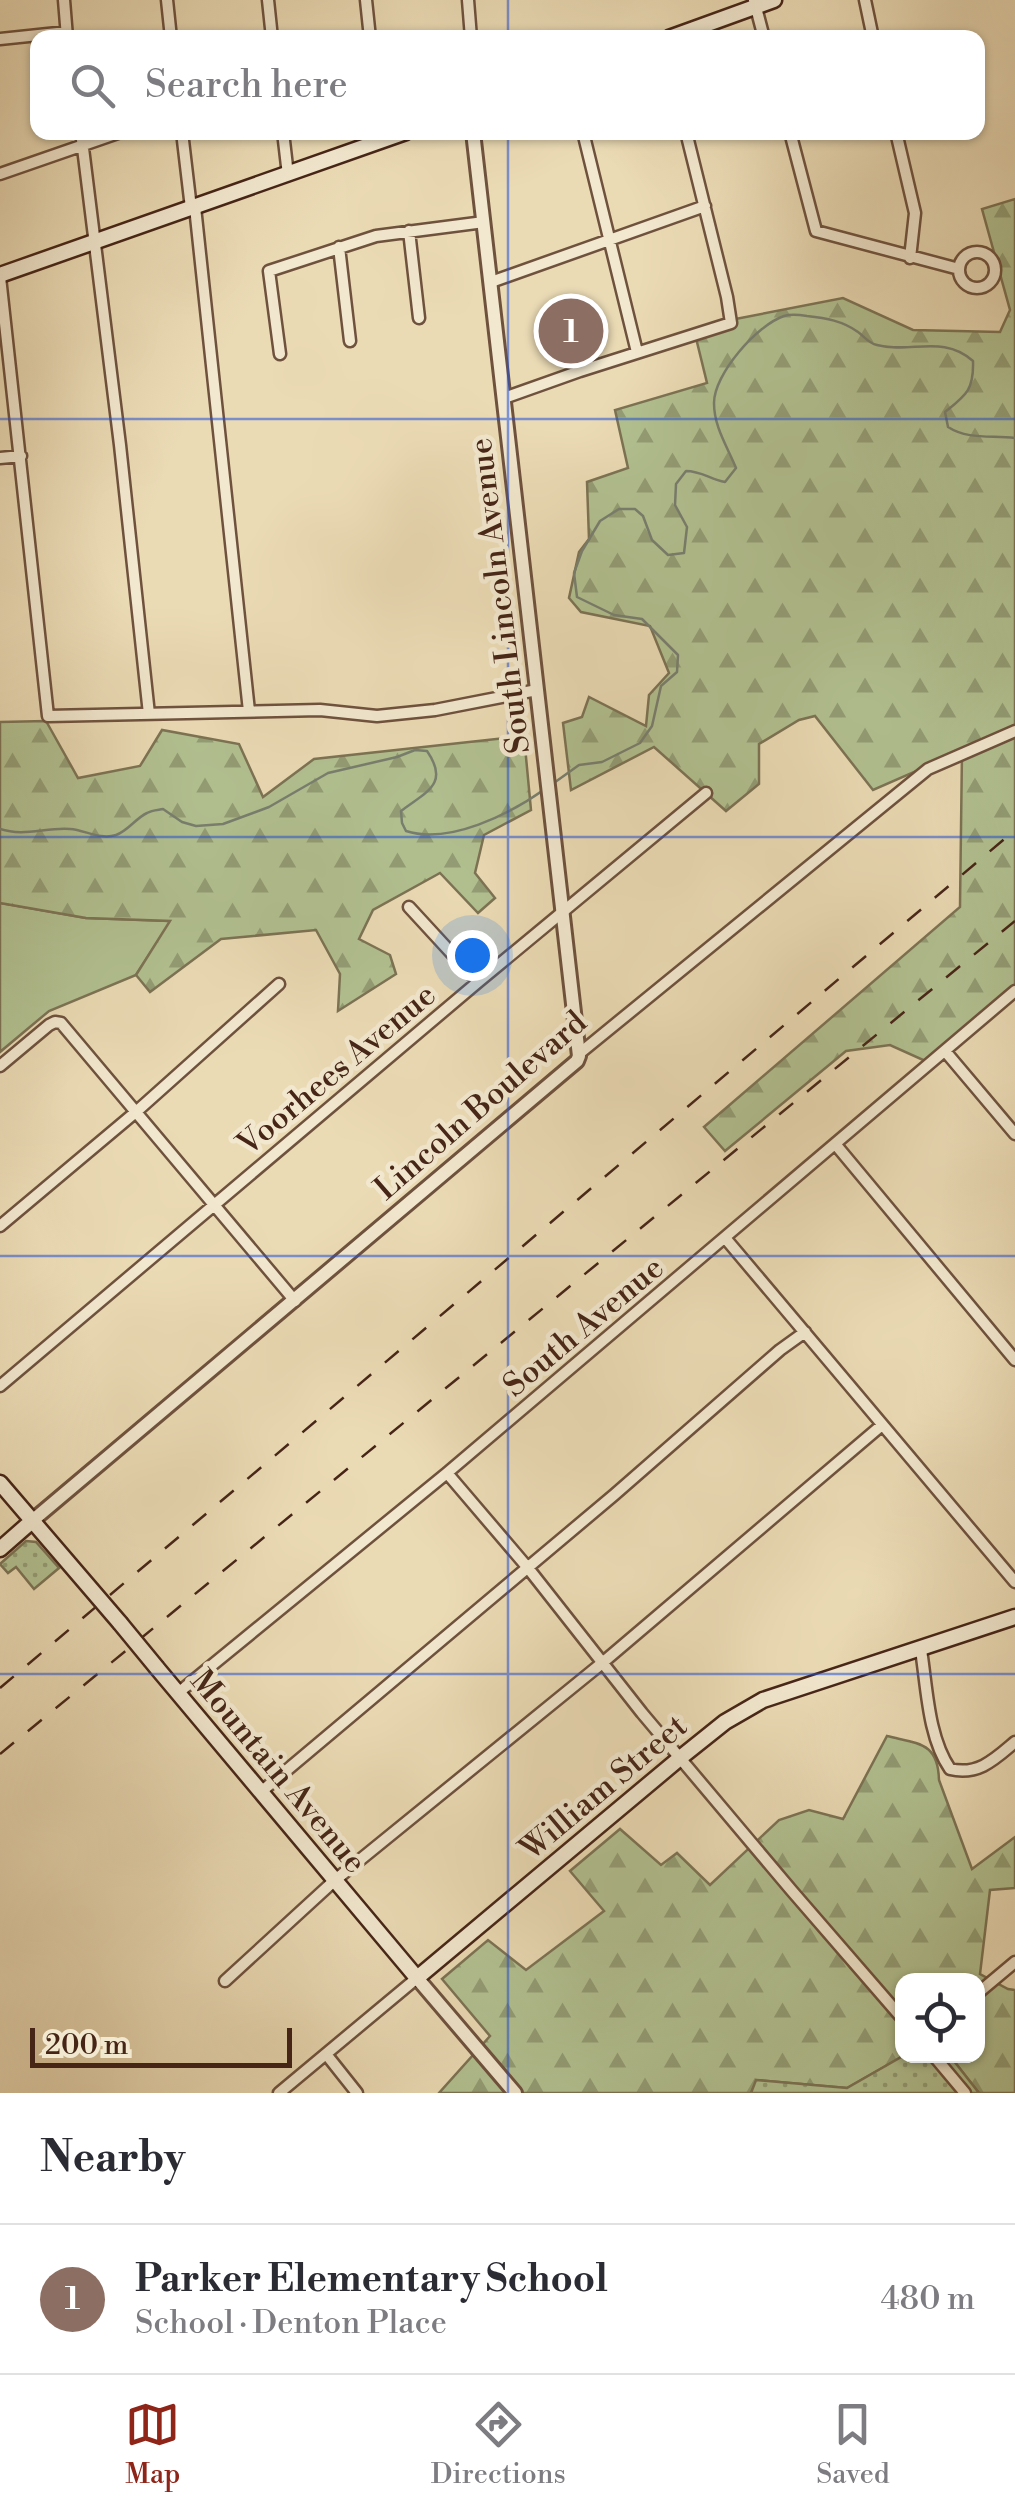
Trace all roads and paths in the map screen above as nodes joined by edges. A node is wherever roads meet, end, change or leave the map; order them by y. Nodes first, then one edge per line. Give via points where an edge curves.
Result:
1 (64, 0) edge
2 (167, 0) edge
3 (268, 0) edge
4 (366, 0) edge
5 (482, 0) edge
6 (774, 0) edge
7 (864, 0) edge
8 (468, 2) edge
9 (755, 3) edge
10 (67, 30) edge
11 (170, 30) edge
12 (271, 30) edge
13 (369, 30) edge
14 (470, 30) edge
15 (689, 30) edge
16 (762, 30) edge
17 (872, 30) edge
18 (30, 37) edge
19 (0, 39) edge
20 (82, 140) edge
21 (99, 140) edge
22 (183, 140) edge
23 (284, 140) edge
24 (375, 140) edge
25 (474, 140) edge
26 (585, 140) edge
27 (688, 140) edge
28 (792, 140) edge
29 (898, 140) edge
30 (83, 146) junction
31 (0, 174) edge
32 (288, 174) junction
33 (706, 206) junction
34 (193, 208) junction
35 (484, 222) junction
36 (409, 231) junction
37 (608, 241) junction
38 (96, 242) junction
39 (339, 247) junction
40 (910, 258) junction
41 (959, 269) dead end
42 (0, 276) edge
43 (491, 282) junction
44 (420, 318) dead end
45 (350, 340) dead end
46 (637, 352) junction
47 (280, 354) dead end
48 (504, 398) junction
49 (21, 456) junction
50 (0, 458) edge
51 (538, 690) junction
52 (250, 711) junction
53 (149, 714) junction
54 (1015, 731) edge
55 (706, 794) dead end
56 (409, 907) dead end
57 (564, 911) junction
58 (478, 982) junction
59 (279, 984) dead end
60 (1015, 992) edge
61 (945, 1051) junction
62 (580, 1053) junction
63 (0, 1066) edge
64 (137, 1111) junction
65 (1015, 1134) edge
66 (836, 1144) junction
67 (214, 1204) junction
68 (0, 1226) edge
69 (726, 1239) junction
70 (295, 1300) junction
71 (806, 1332) junction
72 (1015, 1360) edge
73 (0, 1386) edge
74 (882, 1425) junction
75 (447, 1473) junction
76 (0, 1483) edge
77 (32, 1521) junction
78 (0, 1549) edge
79 (528, 1568) junction
80 (1015, 1582) edge
81 (1015, 1618) edge
82 (921, 1650) junction
83 (601, 1664) junction
84 (178, 1694) junction
85 (1015, 1742) edge
86 (680, 1758) junction
87 (262, 1791) junction
88 (334, 1881) junction
89 (1015, 1962) edge
90 (417, 1978) junction
91 (225, 1981) dead end
92 (985, 1987) edge
93 (895, 2010) edge
94 (326, 2054) junction
95 (940, 2063) edge
96 (279, 2093) edge
97 (357, 2093) edge
98 (516, 2093) edge
99 (965, 2093) edge

1 - 10 street
2 - 11 street
3 - 12 street
4 - 13 street
5 - 8 street
6 - 9 main road
7 - 17 street
8 - 14 street
9 - 15 main road
9 - 16 street
18 - 19 street
20 - 30 street
21 - 30 street
22 - 34 street
23 - 32 street
24 - 32 main road
25 - 35 street, South Lincoln Avenue
26 - 37 street
27 - 33 street
28 - 40 street via 816,231
29 - 40 street via 915,214
30 - 31 street
30 - 38 street
32 - 34 main road
33 - 37 street
33 - 46 street via 731,323
34 - 38 main road
34 - 52 street
35 - 36 street
35 - 43 street, South Lincoln Avenue
36 - 39 street
36 - 44 street
37 - 43 street
37 - 46 street
38 - 42 main road
38 - 53 street
39 - 45 street
39 - 47 street via 269,270
40 - 41 street
42 - 49 street
43 - 48 street, South Lincoln Avenue
46 - 48 street
48 - 51 street, South Lincoln Avenue
49 - 50 street
49 - 53 street via 48,716
51 - 52 street via 377,716
51 - 57 street, South Lincoln Avenue
52 - 53 street
54 - 62 street, Lincoln Boulevard via 928,769
55 - 57 street, Voorhees Avenue
56 - 58 street
57 - 58 street, Voorhees Avenue
57 - 62 street, South Lincoln Avenue
58 - 67 street, Voorhees Avenue
59 - 64 street
60 - 61 street, South Avenue
61 - 65 street
61 - 66 street, South Avenue
62 - 70 street, Lincoln Boulevard
63 - 64 street via 58,1022
64 - 67 street
64 - 68 street
66 - 69 street, South Avenue
66 - 72 street
67 - 70 street
67 - 73 street, Voorhees Avenue
69 - 71 street
69 - 75 street, South Avenue
70 - 77 street, Lincoln Boulevard
71 - 74 street
71 - 79 street
74 - 80 street
74 - 83 street
75 - 79 street
75 - 84 street, South Avenue
76 - 77 main road, Mountain Avenue
77 - 78 main road, Lincoln Boulevard
77 - 84 main road, Mountain Avenue, bridge
79 - 83 street
79 - 87 street
81 - 82 main road, William Street
82 - 85 street via 936,1736 950,1770 978,1769
82 - 86 main road, William Street via 763,1700
83 - 86 street
83 - 88 street
84 - 87 main road, Mountain Avenue
86 - 90 main road, William Street
86 - 93 street
87 - 88 main road, Mountain Avenue
88 - 90 main road, Mountain Avenue
88 - 91 street
89 - 92 street
90 - 94 street, William Street
90 - 98 street, Mountain Avenue
94 - 96 street, William Street
94 - 97 street
95 - 99 street

